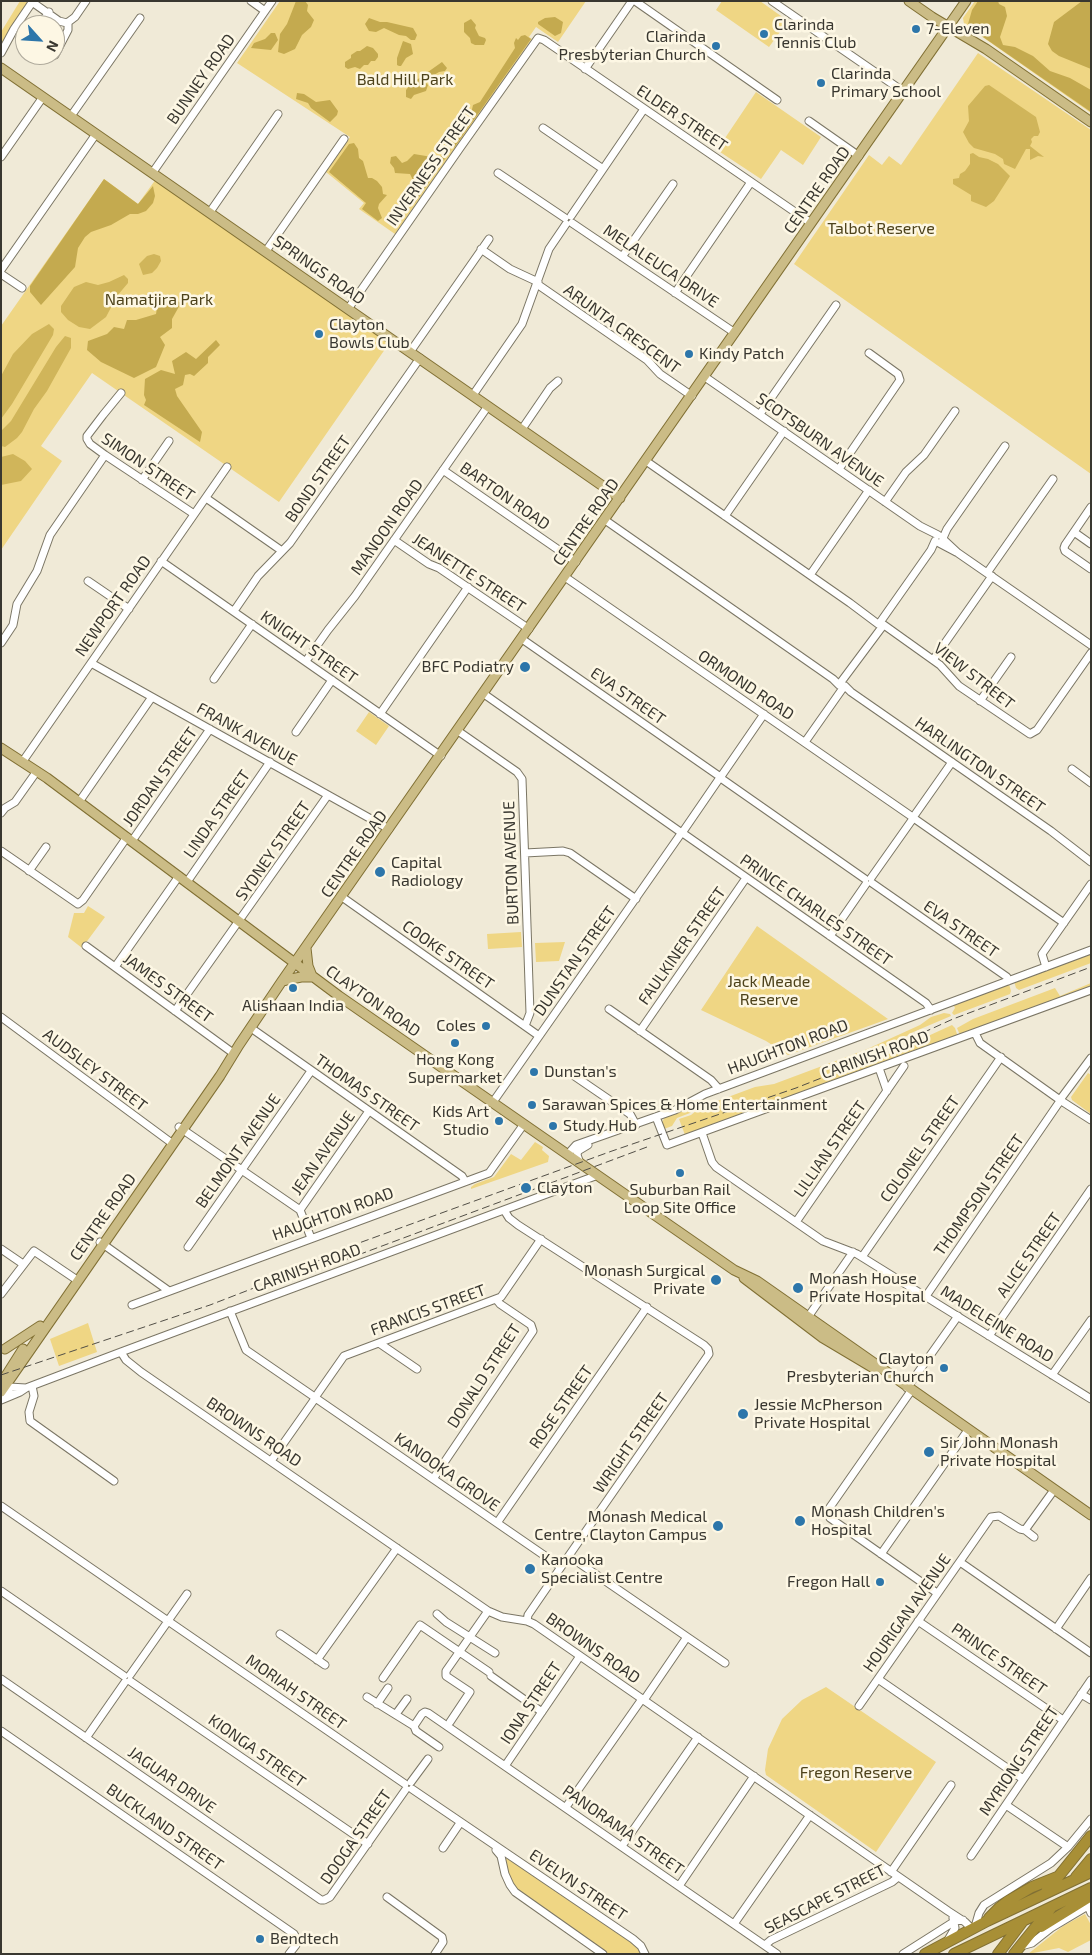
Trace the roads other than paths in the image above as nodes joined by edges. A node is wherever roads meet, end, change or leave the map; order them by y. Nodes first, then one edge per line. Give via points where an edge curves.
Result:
1 (86, 1) edge
2 (251, 1) edge
3 (272, 1) edge
4 (633, 1) edge
5 (772, 1) edge
6 (909, 1) edge
7 (966, 1) edge
8 (33, 2) edge
9 (265, 11) junction
10 (49, 12) junction
11 (47, 15) edge
12 (140, 18) dead end
13 (68, 22) junction
14 (949, 27) junction
15 (65, 36) edge
16 (537, 39) joint
17 (1, 53) edge
18 (1, 68) edge
19 (585, 68) junction
20 (904, 92) junction
21 (43, 97) junction
22 (777, 100) dead end
23 (644, 109) junction
24 (278, 114) dead end
25 (71, 116) junction
26 (809, 122) dead end
27 (1091, 122) edge
28 (543, 128) dead end
29 (96, 134) junction
30 (344, 139) dead end
31 (859, 156) junction
32 (1, 157) edge
33 (603, 169) junction
34 (152, 172) junction
35 (498, 173) dead end
36 (751, 182) junction
37 (673, 184) dead end
38 (210, 212) junction
39 (568, 220) junction
40 (811, 223) junction
41 (489, 239) dead end
42 (481, 249) junction
43 (266, 251) junction
44 (622, 257) junction
45 (1, 270) edge
46 (1, 274) edge
47 (537, 283) junction
48 (22, 288) dead end
49 (675, 293) junction
50 (836, 305) dead end
51 (348, 309) junction
52 (735, 333) junction
53 (410, 352) junction
54 (869, 353) dead end
55 (420, 358) junction
56 (705, 377) junction
57 (558, 381) dead end
58 (121, 393) dead end
59 (473, 395) junction
60 (692, 396) junction
61 (488, 406) junction
62 (955, 411) dead end
63 (760, 414) junction
64 (522, 429) junction
65 (784, 431) junction
66 (169, 441) dead end
67 (1005, 446) dead end
68 (105, 454) junction
69 (646, 461) junction
70 (227, 467) dead end
71 (443, 470) junction
72 (839, 470) junction
73 (1053, 479) dead end
74 (142, 480) junction
75 (869, 490) junction
76 (206, 498) junction
77 (620, 498) junction
78 (885, 502) junction
79 (1091, 508) edge
80 (194, 514) junction
81 (725, 516) junction
82 (605, 520) junction
83 (1074, 532) junction
84 (939, 539) junction
85 (394, 540) junction
86 (1091, 544) edge
87 (282, 551) junction
88 (161, 561) junction
89 (576, 562) junction
90 (1091, 569) edge
91 (989, 574) junction
92 (810, 575) junction
93 (565, 577) junction
94 (88, 581) dead end
95 (468, 587) junction
96 (129, 609) junction
97 (234, 611) junction
98 (252, 624) junction
99 (881, 624) junction
100 (529, 629) junction
101 (522, 639) junction
102 (1, 643) edge
103 (1091, 645) edge
104 (1091, 653) edge
105 (1011, 657) dead end
106 (933, 660) junction
107 (306, 661) junction
108 (91, 663) junction
109 (214, 679) dead end
110 (332, 680) junction
111 (842, 685) junction
112 (484, 694) junction
113 (152, 697) junction
114 (980, 701) junction
115 (380, 714) junction
116 (764, 714) junction
117 (210, 729) junction
118 (458, 731) junction
119 (296, 732) dead end
120 (804, 742) junction
121 (1, 748) edge
122 (441, 756) junction
123 (23, 761) junction
124 (270, 762) junction
125 (952, 762) junction
126 (1072, 770) dead end
127 (37, 771) junction
128 (720, 777) junction
129 (1091, 783) edge
130 (328, 795) junction
131 (79, 802) junction
132 (1, 813) edge
133 (913, 818) junction
134 (389, 829) junction
135 (682, 832) junction
136 (129, 839) junction
137 (46, 847) dead end
138 (1, 851) edge
139 (524, 852) junction
140 (1091, 862) edge
141 (29, 871) junction
142 (746, 878) junction
143 (183, 879) junction
144 (869, 881) junction
145 (1091, 884) edge
146 (342, 897) junction
147 (636, 899) junction
148 (239, 922) junction
149 (1064, 923) junction
150 (830, 936) junction
151 (86, 946) dead end
152 (306, 948) junction
153 (1091, 950) edge
154 (278, 951) junction
155 (294, 964) junction
156 (1045, 965) junction
157 (116, 967) junction
158 (313, 978) junction
159 (282, 981) junction
160 (1008, 981) junction
161 (1091, 990) edge
162 (609, 1009) dead end
163 (931, 1010) junction
164 (175, 1011) junction
165 (1, 1017) edge
166 (525, 1026) junction
167 (251, 1028) junction
168 (640, 1030) junction
169 (977, 1032) junction
170 (539, 1036) junction
171 (231, 1056) junction
172 (1001, 1057) junction
173 (1091, 1058) edge
174 (904, 1066) dead end
175 (879, 1068) junction
176 (311, 1071) junction
177 (570, 1073) dead end
178 (718, 1089) junction
179 (887, 1091) junction
180 (1062, 1100) junction
181 (493, 1102) junction
182 (369, 1111) junction
183 (656, 1117) junction
184 (1091, 1120) edge
185 (524, 1124) junction
186 (636, 1125) junction
187 (181, 1128) junction
188 (702, 1133) junction
189 (593, 1140) junction
190 (171, 1143) junction
191 (568, 1154) junction
192 (581, 1163) junction
193 (242, 1170) junction
194 (598, 1175) junction
195 (465, 1181) junction
196 (1091, 1189) edge
197 (300, 1210) junction
198 (504, 1210) junction
199 (796, 1222) junction
200 (312, 1238) junction
201 (541, 1239) junction
202 (101, 1243) junction
203 (188, 1247) dead end
204 (1, 1248) edge
205 (853, 1252) junction
206 (862, 1257) junction
207 (23, 1264) junction
208 (734, 1270) junction
209 (74, 1278) junction
210 (169, 1291) junction
211 (2, 1292) edge
212 (926, 1296) junction
213 (496, 1299) junction
214 (132, 1305) dead end
215 (647, 1307) junction
216 (230, 1311) junction
217 (958, 1316) junction
218 (808, 1317) junction
219 (1091, 1320) edge
220 (40, 1326) junction
221 (989, 1336) junction
222 (379, 1343) junction
223 (26, 1351) junction
224 (3, 1352) edge
225 (121, 1352) junction
226 (13, 1363) junction
227 (417, 1369) dead end
228 (888, 1375) junction
229 (1052, 1375) junction
230 (26, 1387) junction
231 (3, 1388) edge
232 (909, 1389) junction
233 (315, 1398) junction
234 (1091, 1399) edge
235 (968, 1430) junction
236 (271, 1461) junction
237 (433, 1479) junction
238 (114, 1481) dead end
239 (1054, 1490) junction
240 (1, 1506) edge
241 (1091, 1515) edge
242 (497, 1523) junction
243 (1025, 1530) junction
244 (1034, 1537) dead end
245 (397, 1548) junction
246 (881, 1554) junction
247 (569, 1556) junction
248 (960, 1562) junction
249 (561, 1567) junction
250 (1091, 1578) edge
251 (1, 1591) edge
252 (937, 1593) junction
253 (187, 1594) dead end
254 (488, 1611) junction
255 (437, 1614) dead end
256 (918, 1620) junction
257 (168, 1621) junction
258 (527, 1621) junction
259 (1056, 1629) junction
260 (280, 1634) dead end
261 (470, 1637) junction
262 (687, 1637) junction
263 (460, 1652) junction
264 (495, 1653) dead end
265 (1091, 1653) edge
266 (580, 1656) junction
267 (317, 1660) junction
268 (725, 1663) dead end
269 (326, 1666) dead end
270 (127, 1678) junction
271 (383, 1678) dead end
272 (878, 1678) junction
273 (1, 1679) edge
274 (1091, 1680) edge
275 (388, 1688) dead end
276 (1082, 1693) junction
277 (367, 1696) dead end
278 (407, 1699) dead end
279 (643, 1699) junction
280 (1091, 1699) edge
281 (378, 1704) junction
282 (858, 1706) dead end
283 (542, 1712) junction
284 (396, 1714) junction
285 (1063, 1720) junction
286 (450, 1722) dead end
287 (414, 1726) junction
288 (1, 1730) edge
289 (698, 1737) junction
290 (86, 1738) junction
291 (439, 1746) dead end
292 (428, 1759) dead end
293 (505, 1766) junction
294 (754, 1776) junction
295 (1023, 1779) junction
296 (409, 1786) junction
297 (951, 1786) dead end
298 (1006, 1805) junction
299 (566, 1808) junction
300 (810, 1815) junction
301 (1091, 1819) edge
302 (460, 1822) junction
303 (1091, 1836) edge
304 (368, 1844) junction
305 (491, 1844) junction
306 (622, 1846) junction
307 (443, 1848) dead end
308 (1068, 1848) junction
309 (971, 1856) dead end
310 (1091, 1859) edge
311 (1091, 1872) edge
312 (895, 1874) junction
313 (1058, 1876) junction
314 (1075, 1880) junction
315 (678, 1886) junction
316 (1091, 1888) edge
317 (1044, 1894) junction
318 (387, 1896) dead end
319 (1091, 1896) edge
320 (327, 1899) joint
321 (1054, 1906) junction
322 (1090, 1908) edge
323 (948, 1911) junction
324 (1025, 1919) junction
325 (963, 1920) junction
326 (954, 1921) junction
327 (987, 1921) junction
328 (734, 1924) junction
329 (974, 1928) junction
330 (1028, 1936) junction
331 (946, 1942) junction
332 (765, 1945) junction
333 (1017, 1950) edge
334 (931, 1952) edge
335 (292, 1953) edge
336 (435, 1954) edge
337 (603, 1954) edge
338 (645, 1954) edge
339 (777, 1954) edge
340 (903, 1954) edge
341 (954, 1954) edge
342 (998, 1954) edge

1 - 13 street
2 - 9 street
3 - 9 street, BUNNEY ROAD
4 - 19 street
4 - 22 street
5 - 20 street
6 - 14 main road
7 - 14 main road, CENTRE ROAD
8 - 10 street
8 - 17 street
9 - 34 street, BUNNEY ROAD
10 - 11 street
10 - 13 street
12 - 25 street
13 - 15 street
14 - 20 main road, CENTRE ROAD
14 - 27 main road
16 - 19 street, ELDER STREET via 544,40
16 - 51 street, INVERNESS STREET
18 - 21 main road, SPRINGS ROAD
19 - 23 street, ELDER STREET
20 - 31 main road, CENTRE ROAD
21 - 25 main road, SPRINGS ROAD
21 - 32 street
23 - 33 street
23 - 36 street, ELDER STREET
24 - 38 street
25 - 29 main road, SPRINGS ROAD
26 - 31 street
28 - 33 street
29 - 34 main road, SPRINGS ROAD
29 - 45 street
30 - 43 street
31 - 40 main road, CENTRE ROAD
33 - 39 street
34 - 38 main road, SPRINGS ROAD
35 - 39 street, MELALEUCA DRIVE
36 - 40 street, ELDER STREET
36 - 49 street
37 - 44 street
38 - 43 main road, SPRINGS ROAD
39 - 44 street, MELALEUCA DRIVE
39 - 47 street via 549,249
40 - 52 main road, CENTRE ROAD
41 - 42 street
42 - 47 street, ARUNTA CRESCENT via 510,270
42 - 53 street
43 - 51 main road, SPRINGS ROAD
44 - 49 street, MELALEUCA DRIVE
46 - 48 street
47 - 59 street via 522,324
47 - 60 street, ARUNTA CRESCENT
49 - 52 street, MELALEUCA DRIVE
50 - 63 street
51 - 53 main road, SPRINGS ROAD
52 - 56 main road, CENTRE ROAD
53 - 55 main road, SPRINGS ROAD
54 - 72 street via 898,374 900,380
55 - 59 main road, SPRINGS ROAD
55 - 87 street, BOND STREET
56 - 60 main road, CENTRE ROAD
56 - 63 street, SCOTSBURN AVENUE
57 - 64 street
58 - 68 street, SIMON STREET via 87,436 90,444
59 - 61 main road, SPRINGS ROAD
60 - 69 main road, CENTRE ROAD
61 - 64 main road, SPRINGS ROAD
61 - 71 street, MANOON ROAD
62 - 78 street via 927,452 906,472
63 - 65 street, SCOTSBURN AVENUE
64 - 77 main road, SPRINGS ROAD
65 - 72 street, SCOTSBURN AVENUE
65 - 81 street
66 - 74 street
67 - 84 street
68 - 74 street, SIMON STREET
68 - 102 street via 50,534 37,570 17,604 13,625
69 - 77 main road, CENTRE ROAD
69 - 81 street, VIEW STREET
70 - 76 street, NEWPORT ROAD
71 - 85 street, MANOON ROAD
71 - 89 street, BARTON ROAD
72 - 75 street, SCOTSBURN AVENUE
73 - 91 street
74 - 80 street, SIMON STREET
75 - 78 street, SCOTSBURN AVENUE
75 - 92 street
76 - 80 street, NEWPORT ROAD
76 - 87 street
77 - 82 main road, CENTRE ROAD
78 - 84 street, SCOTSBURN AVENUE
79 - 83 street
80 - 88 street, NEWPORT ROAD
81 - 92 street, VIEW STREET
82 - 89 main road, CENTRE ROAD
82 - 111 street, HARLINGTON STREET
83 - 86 street
83 - 90 street via 1065,545 1065,551
84 - 91 street, SCOTSBURN AVENUE
84 - 99 street
85 - 95 street, JEANETTE STREET
85 - 107 street, MANOON ROAD
87 - 97 street, BOND STREET via 258,576
88 - 96 street, NEWPORT ROAD
88 - 97 street, KNIGHT STREET
89 - 93 main road, CENTRE ROAD
91 - 103 street, SCOTSBURN AVENUE
91 - 106 street
92 - 99 street, VIEW STREET
93 - 100 main road, CENTRE ROAD
93 - 116 street, ORMOND ROAD
94 - 96 street
95 - 100 street, JEANETTE STREET
95 - 115 street
96 - 108 street, NEWPORT ROAD
97 - 98 street, KNIGHT STREET
98 - 107 street, KNIGHT STREET
98 - 109 street
99 - 106 street, VIEW STREET
99 - 111 street
100 - 101 main road, CENTRE ROAD
101 - 112 main road, CENTRE ROAD
101 - 128 street, EVA STREET
104 - 114 street, VIEW STREET via 1034,733 1027,733
105 - 114 street
106 - 114 street, VIEW STREET
107 - 110 street, KNIGHT STREET
108 - 113 street, FRANK AVENUE
108 - 123 street, NEWPORT ROAD
110 - 115 street, KNIGHT STREET
110 - 119 street
111 - 120 street
111 - 125 street, HARLINGTON STREET
112 - 118 main road, CENTRE ROAD
112 - 135 street, PRINCE CHARLES STREET
113 - 117 street, FRANK AVENUE
113 - 131 street
115 - 122 street, KNIGHT STREET
116 - 120 street, ORMOND ROAD
116 - 128 street, DUNSTAN STREET
117 - 124 street, FRANK AVENUE
117 - 136 street, JORDAN STREET
118 - 122 main road, CENTRE ROAD
118 - 139 street, BURTON AVENUE via 517,772 522,779
120 - 133 street, ORMOND ROAD
121 - 123 main road, CLAYTON ROAD
122 - 134 main road, CENTRE ROAD
123 - 127 main road, CLAYTON ROAD
124 - 130 street, FRANK AVENUE
124 - 143 street, LINDA STREET
125 - 133 street
125 - 140 street, HARLINGTON STREET
126 - 129 street
127 - 131 main road, CLAYTON ROAD
127 - 132 street via 15,802
128 - 135 street, DUNSTAN STREET
128 - 144 street, EVA STREET
130 - 134 street, FRANK AVENUE
130 - 148 street, SYDNEY STREET
131 - 136 main road, CLAYTON ROAD
133 - 144 street
133 - 149 street, ORMOND ROAD
134 - 146 main road, CENTRE ROAD
135 - 142 street, PRINCE CHARLES STREET
135 - 147 street, DUNSTAN STREET
136 - 141 street, JORDAN STREET via 78,904
136 - 143 main road, CLAYTON ROAD
137 - 141 street
138 - 141 street
139 - 147 street via 570,853
139 - 166 street, BURTON AVENUE via 530,1013
142 - 150 street, PRINCE CHARLES STREET
142 - 168 street, FAULKINER STREET
143 - 148 main road, CLAYTON ROAD
143 - 157 street, LINDA STREET
144 - 150 street
144 - 160 street, EVA STREET
145 - 149 street
146 - 152 main road, CENTRE ROAD
146 - 166 street, COOKE STREET
147 - 170 street, DUNSTAN STREET
148 - 154 main road, CLAYTON ROAD
148 - 164 street, SYDNEY STREET
149 - 156 street via 1042,954
150 - 163 street, PRINCE CHARLES STREET via 926,1003
151 - 157 street, JAMES STREET
152 - 154 main road via 293,952
152 - 155 main road, CENTRE ROAD
152 - 158 main road
153 - 156 street, HAUGHTON ROAD
154 - 155 main road, CLAYTON ROAD
154 - 159 main road via 284,966
155 - 158 main road, CLAYTON ROAD
155 - 159 main road, CENTRE ROAD
156 - 160 street, HAUGHTON ROAD
157 - 164 street, JAMES STREET
158 - 159 main road
158 - 181 main road, CLAYTON ROAD
159 - 167 main road, CENTRE ROAD
160 - 163 street, HAUGHTON ROAD
161 - 169 street, CARINISH ROAD
162 - 168 street
163 - 178 street, HAUGHTON ROAD
164 - 171 street, JAMES STREET
165 - 190 street, AUDSLEY STREET
166 - 170 street, COOKE STREET
167 - 171 main road, CENTRE ROAD
167 - 176 street, THOMAS STREET
168 - 178 street via 712,1080
169 - 172 street via 985,1046
169 - 175 street, CARINISH ROAD
170 - 181 street, DUNSTAN STREET
171 - 187 main road, CENTRE ROAD
172 - 180 street
172 - 206 street, COLONEL STREET
173 - 180 street, THOMPSON STREET
174 - 179 street, LILLIAN STREET
175 - 179 street, LILLIAN STREET
175 - 188 street, CARINISH ROAD
176 - 182 street, THOMAS STREET
176 - 193 street, BELMONT AVENUE
177 - 186 street via 630,1114
178 - 183 street, HAUGHTON ROAD
179 - 199 street, LILLIAN STREET
180 - 184 street
180 - 212 street, THOMPSON STREET
181 - 185 main road, CLAYTON ROAD
182 - 195 street, THOMAS STREET
182 - 197 street, JEAN AVENUE
183 - 186 street, HAUGHTON ROAD
183 - 188 street, CARINISH ROAD via 667,1145
185 - 191 main road, CLAYTON ROAD
185 - 195 street, HAUGHTON ROAD via 489,1173
186 - 189 street, HAUGHTON ROAD
187 - 190 main road, CENTRE ROAD
187 - 193 street
188 - 199 street, MADELEINE ROAD via 714,1165
189 - 191 street, HAUGHTON ROAD via 576,1145
189 - 192 street via 578,1151
190 - 202 main road, CENTRE ROAD
191 - 192 main road, CLAYTON ROAD
192 - 194 main road, CLAYTON ROAD
193 - 197 street
193 - 203 street, BELMONT AVENUE
194 - 198 street, CARINISH ROAD
194 - 208 main road, CLAYTON ROAD
195 - 200 street, HAUGHTON ROAD
196 - 221 street, ALICE STREET
197 - 200 street
198 - 201 street via 509,1218
198 - 216 street, CARINISH ROAD
199 - 205 street, MADELEINE ROAD via 827,1243
200 - 210 street, HAUGHTON ROAD
201 - 213 street, FRANCIS STREET via 501,1297
201 - 215 street
202 - 209 main road, CENTRE ROAD
202 - 210 street
202 - 223 main road, CENTRE ROAD
204 - 207 street
205 - 206 street, MADELEINE ROAD
205 - 218 street
206 - 212 street, MADELEINE ROAD
207 - 209 street via 32,1252 37,1251
207 - 211 street
208 - 218 main road, CLAYTON ROAD via 755,1280
208 - 228 main road, CLAYTON ROAD via 822,1338
209 - 220 main road, CENTRE ROAD
210 - 214 street, HAUGHTON ROAD
212 - 217 street, MADELEINE ROAD
213 - 222 street, FRANCIS STREET
213 - 237 street, DONALD STREET via 531,1325 533,1331
215 - 242 street, ROSE STREET
215 - 247 street, WRIGHT STREET via 704,1345 709,1354
216 - 225 street, CARINISH ROAD
216 - 233 street, KANOOKA GROVE via 246,1350
217 - 221 street, MADELEINE ROAD
217 - 232 street
218 - 228 main road, CLAYTON ROAD
219 - 229 street
220 - 223 main road, CENTRE ROAD
220 - 224 main road
221 - 229 street, MADELEINE ROAD
222 - 227 street
222 - 233 street, FRANCIS STREET via 344,1356
223 - 224 main road via 15,1346
223 - 226 main road, CENTRE ROAD
223 - 231 main road, CENTRE ROAD
224 - 226 main road
225 - 230 street, CARINISH ROAD
225 - 236 street, BROWNS ROAD via 141,1372
226 - 231 main road, CENTRE ROAD
228 - 232 main road, CLAYTON ROAD
229 - 234 street, MADELEINE ROAD
230 - 231 street via 12,1382
230 - 231 street, CARINISH ROAD via 13,1395
230 - 238 street via 34,1396 30,1421
232 - 235 main road, CLAYTON ROAD
232 - 246 street via 828,1510 830,1518
233 - 236 street, FRANCIS STREET
233 - 237 street, KANOOKA GROVE
235 - 239 main road, CLAYTON ROAD
235 - 246 street
236 - 245 street, BROWNS ROAD
237 - 242 street, KANOOKA GROVE
239 - 241 main road, CLAYTON ROAD
239 - 243 street
240 - 257 street, MORIAH STREET
242 - 249 street, KANOOKA GROVE
243 - 244 street, HOURIGAN AVENUE
243 - 248 street, HOURIGAN AVENUE via 993,1516
245 - 254 street, BROWNS ROAD
245 - 267 street
246 - 252 street
247 - 249 street, WRIGHT STREET
247 - 262 street
248 - 252 street, HOURIGAN AVENUE
248 - 259 street
249 - 258 street, WRIGHT STREET
250 - 259 street
251 - 270 street, KIONGA STREET
252 - 256 street, HOURIGAN AVENUE
253 - 257 street
254 - 258 street, BROWNS ROAD via 502,1618
254 - 261 street
255 - 261 street
256 - 272 street, HOURIGAN AVENUE
256 - 285 street, PRINCE STREET
257 - 270 street
257 - 296 street, MORIAH STREET
258 - 266 street, BROWNS ROAD
259 - 265 street
260 - 267 street
261 - 263 street
261 - 264 street
262 - 268 street
262 - 279 street
263 - 271 street via 420,1624
263 - 283 street
263 - 286 street via 445,1674 470,1692
266 - 279 street, BROWNS ROAD
266 - 283 street, IONA STREET
267 - 269 street
270 - 290 street
270 - 304 street, KIONGA STREET
272 - 282 street, HOURIGAN AVENUE
272 - 295 street
273 - 290 street, JAGUAR DRIVE
274 - 276 street, MYRIONG STREET
275 - 281 street
276 - 280 street
276 - 285 street, MYRIONG STREET
277 - 281 street
278 - 284 street
279 - 289 street, BROWNS ROAD
279 - 299 street
281 - 284 street
283 - 293 street, IONA STREET
284 - 287 street
285 - 295 street, MYRIONG STREET
287 - 291 street
287 - 293 street, PANORAMA STREET via 425,1712
288 - 335 street, BUCKLAND STREET via 294,1934 297,1939
289 - 294 street, BROWNS ROAD
289 - 306 street
290 - 320 street, JAGUAR DRIVE via 321,1900
292 - 296 street, DOOGA STREET
293 - 299 street, PANORAMA STREET
294 - 300 street, BROWNS ROAD
294 - 315 street
295 - 298 street, MYRIONG STREET
296 - 302 street, EVELYN STREET
296 - 304 street, DOOGA STREET
297 - 312 street
298 - 308 street
298 - 309 street, MYRIONG STREET
299 - 306 street, PANORAMA STREET
300 - 312 street, BROWNS ROAD
300 - 328 street
301 - 308 street
302 - 305 street, EVELYN STREET
302 - 307 street
303 - 313 highway
304 - 320 street, DOOGA STREET
305 - 337 street, EVELYN STREET via 501,1856 505,1874 515,1892
305 - 338 street, EVELYN STREET via 633,1939
306 - 315 street, PANORAMA STREET
308 - 329 street via 1037,1873 984,1906
310 - 314 highway
311 - 314 highway
312 - 323 street, BROWNS ROAD
312 - 332 street, SEASCAPE STREET via 892,1882
313 - 317 highway
313 - 327 highway via 1004,1904
314 - 317 highway
314 - 321 highway
315 - 328 street, PANORAMA STREET
316 - 321 highway
317 - 324 highway
317 - 327 highway
318 - 336 street via 442,1937 443,1942
319 - 330 highway
321 - 324 highway
321 - 330 highway
322 - 333 street
323 - 325 street, BROWNS ROAD
323 - 326 street, BROWNS ROAD
324 - 341 highway
324 - 342 highway
325 - 326 street
325 - 329 street, BROWNS ROAD
326 - 331 street via 954,1930
326 - 340 street
327 - 329 highway
328 - 332 street, PANORAMA STREET
329 - 331 highway
330 - 333 highway
331 - 334 highway
332 - 339 street, PANORAMA STREET

